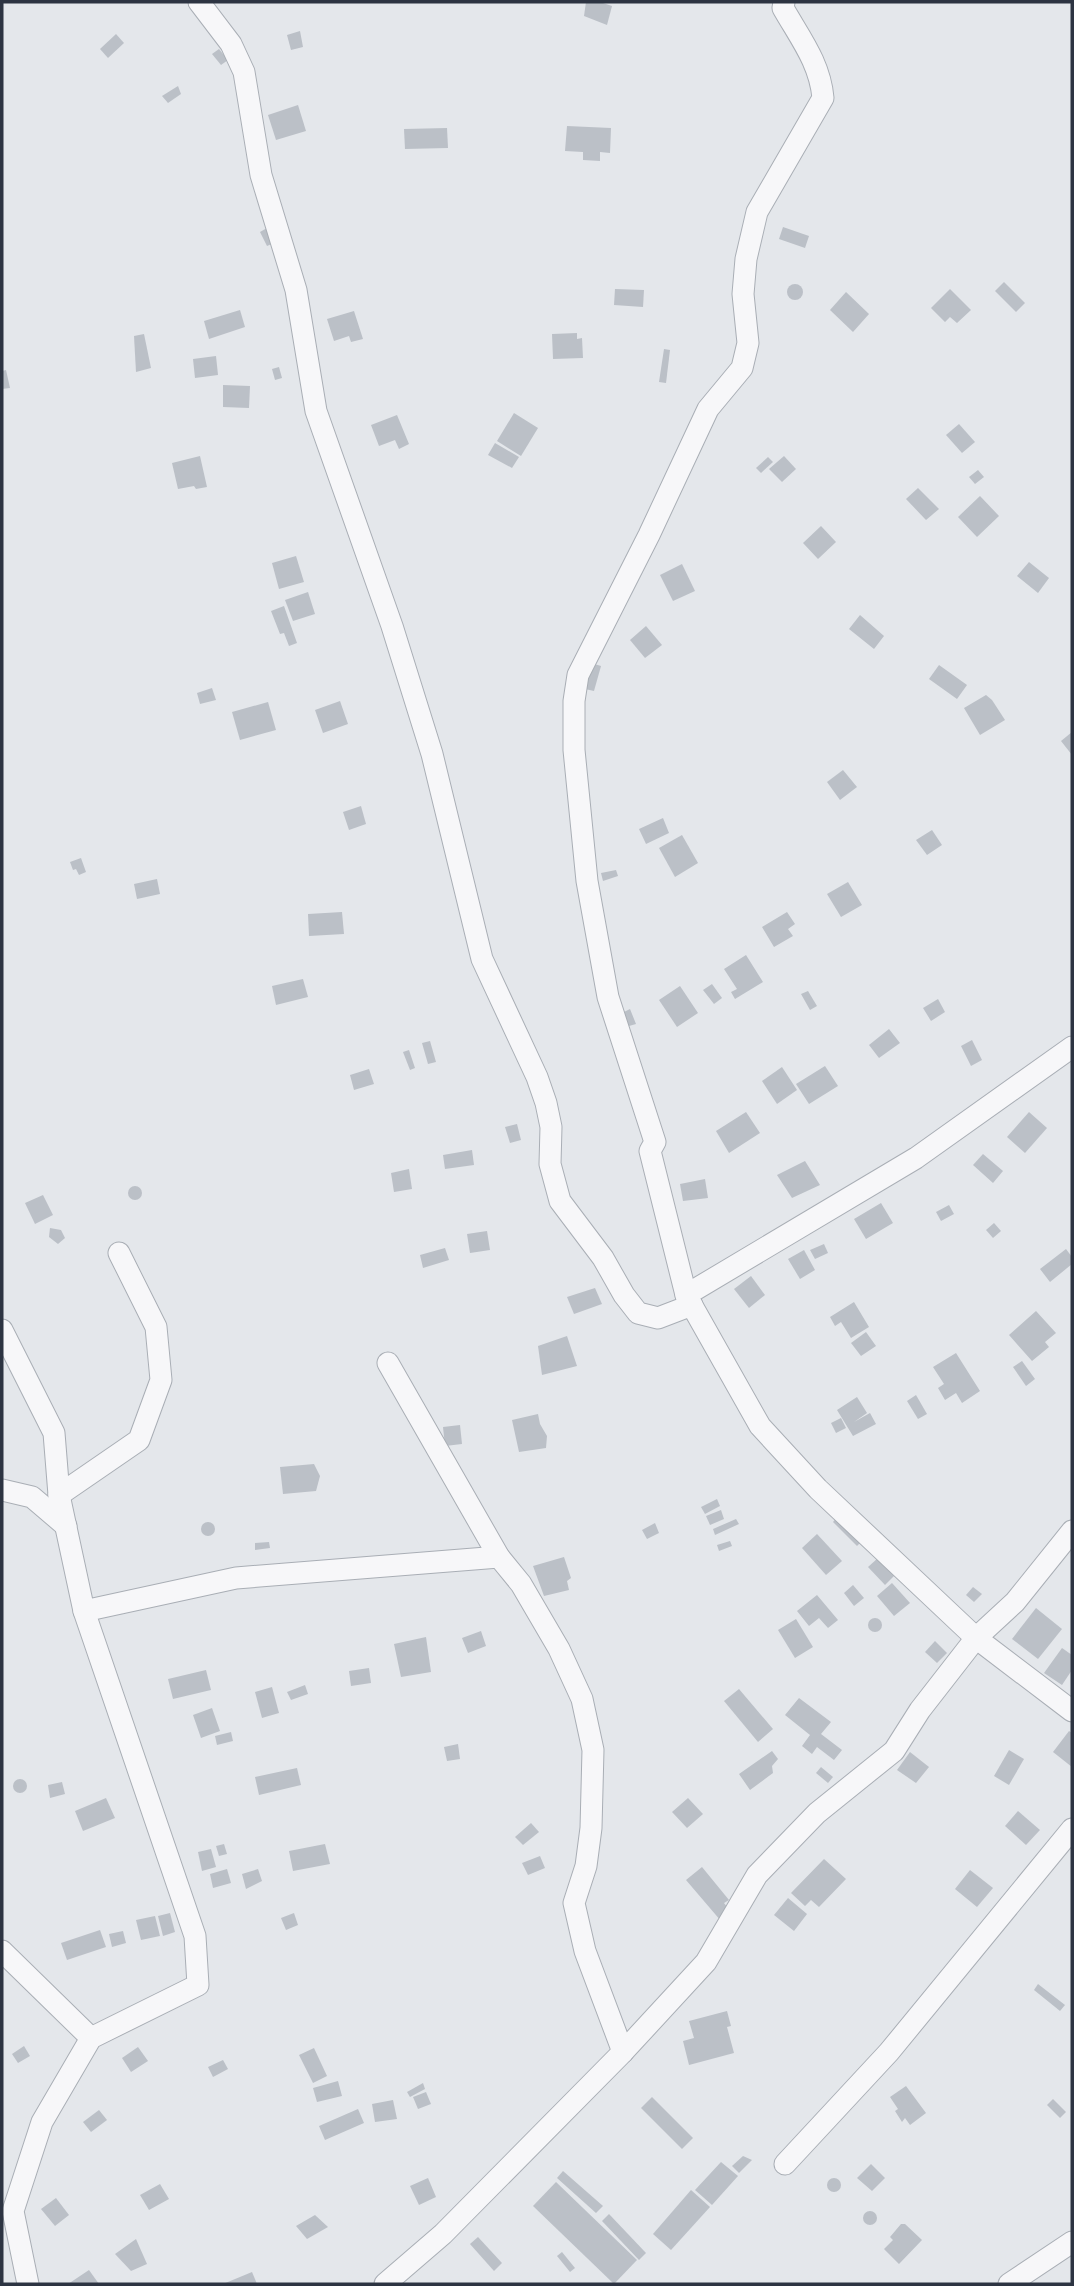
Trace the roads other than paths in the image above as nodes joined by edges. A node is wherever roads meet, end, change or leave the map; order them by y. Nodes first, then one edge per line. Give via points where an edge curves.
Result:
1 (200, 2) edge
2 (784, 2) edge
3 (1072, 1047) edge
4 (120, 1253) dead end
5 (689, 1300) junction
6 (2, 1331) edge
7 (388, 1363) dead end
8 (2, 1490) edge
9 (59, 1495) junction
10 (66, 1526) junction
11 (1072, 1531) edge
12 (499, 1558) junction
13 (84, 1611) junction
14 (976, 1638) junction
15 (1072, 1711) edge
16 (1072, 1829) edge
17 (2, 1951) edge
18 (91, 2038) junction
19 (623, 2052) junction
20 (785, 2164) dead end
21 (1072, 2242) edge
22 (28, 2284) edge
23 (385, 2284) edge
24 (1009, 2284) edge

1 - 5 street via 231,44 244,72 261,175 296,290 316,411 432,754 482,958 546,1103 550,1164 559,1201 638,1313 658,1318
2 - 5 street via 783,8 822,78 823,98 757,212 746,259 743,294 748,343 742,368 708,410 578,676 574,701 574,750 587,881 606,984 655,1142 650,1152
3 - 5 street via 916,1158
4 - 9 street via 156,1327 161,1380 139,1440
5 - 14 street via 760,1426 818,1489
6 - 9 street via 54,1433
7 - 12 street
8 - 10 street via 32,1497
9 - 10 street
10 - 13 street
11 - 14 street via 1015,1602
12 - 13 street via 236,1578
12 - 19 street via 547,1627 582,1699 593,1750 591,1828 586,1866 574,1903 585,1951
13 - 18 street via 195,1936 198,1986
14 - 15 street
14 - 19 street via 894,1751 817,1813 757,1875 706,1962
16 - 20 street via 889,2052
17 - 18 street
18 - 22 street via 42,2122 13,2211
19 - 23 street via 443,2234
21 - 24 street

